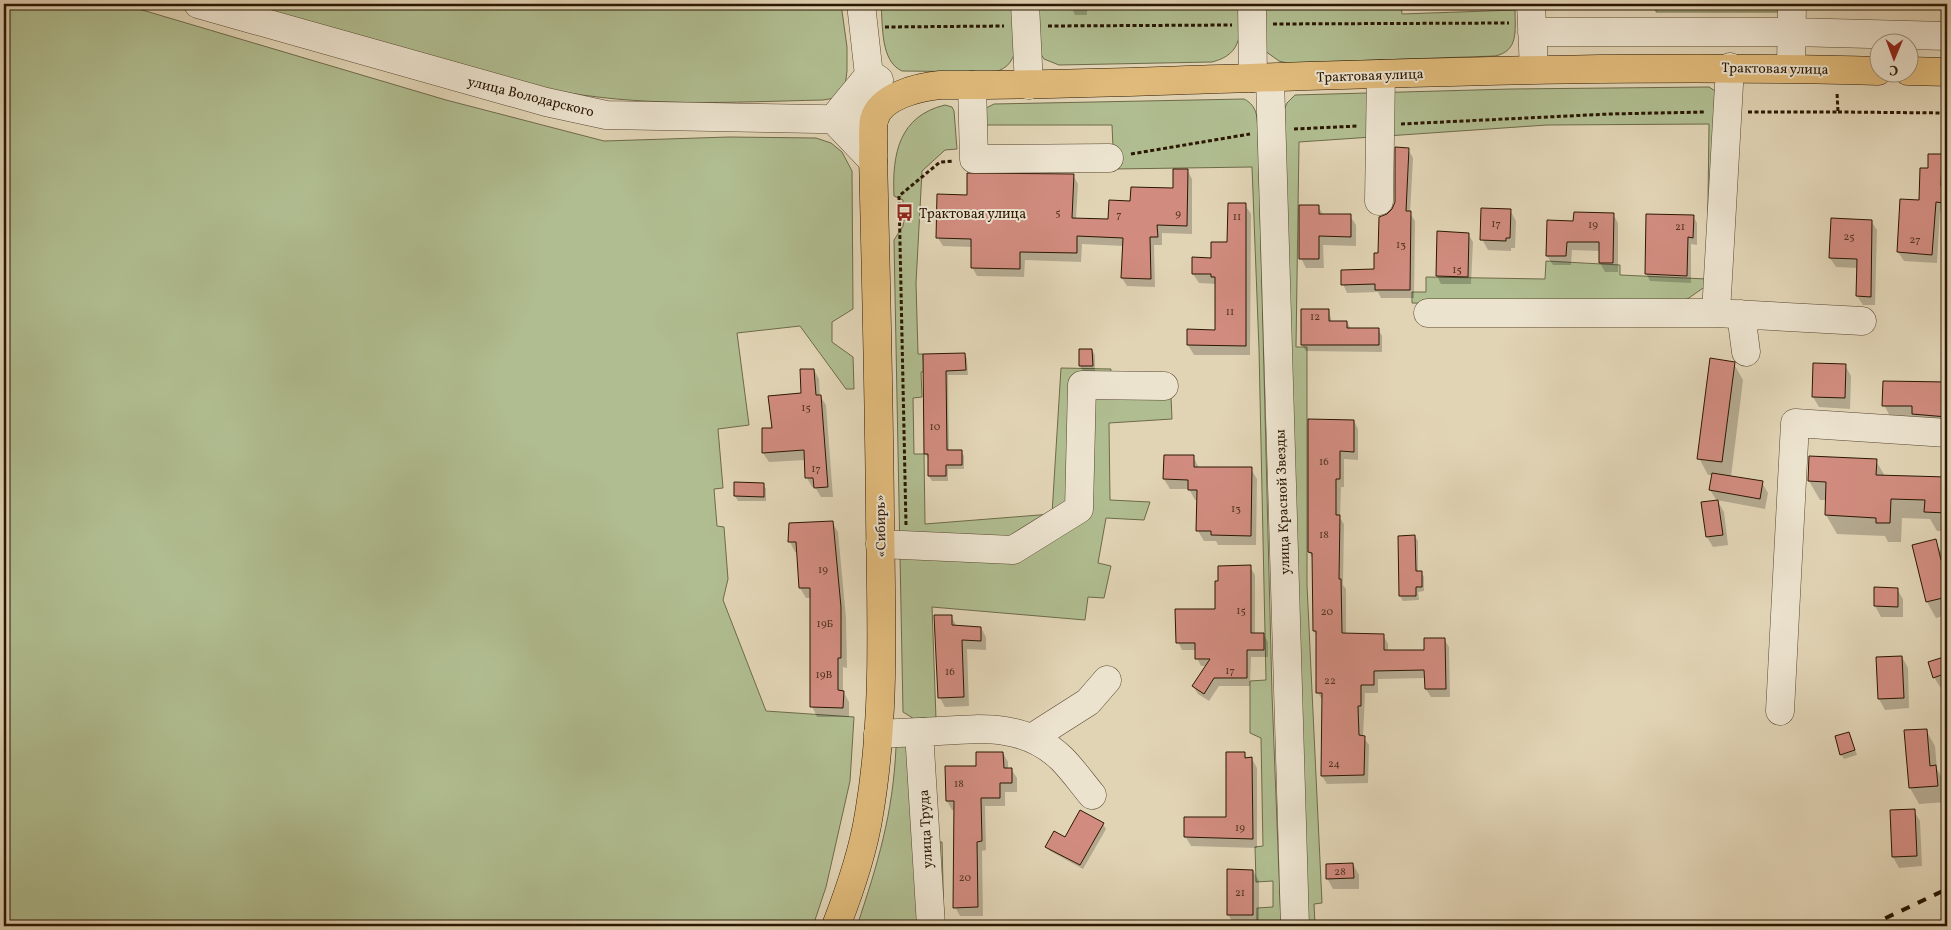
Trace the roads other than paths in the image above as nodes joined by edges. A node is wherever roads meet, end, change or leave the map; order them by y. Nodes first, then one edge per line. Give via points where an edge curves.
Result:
1 (198, 4) edge
2 (1792, 4) edge
3 (242, 10) edge
4 (1252, 14) edge
5 (862, 15) edge
6 (1025, 15) edge
7 (1532, 20) edge
8 (1792, 32) junction
9 (1947, 36) edge
10 (1730, 67) junction
11 (1791, 68) junction
12 (1534, 70) junction
13 (1868, 71) edge
14 (1918, 72) edge
15 (1947, 72) edge
16 (870, 74) junction
17 (1381, 74) junction
18 (1261, 78) junction
19 (972, 85) junction
20 (1029, 85) junction
21 (904, 94) junction
22 (833, 119) junction
23 (874, 120) junction
24 (1109, 158) road end
25 (873, 161) junction
26 (1379, 201) dead end
27 (1428, 313) dead end
28 (1729, 314) junction
29 (1862, 321) dead end
30 (1746, 352) dead end
31 (1164, 386) dead end
32 (1947, 433) edge
33 (894, 545) junction
34 (1107, 680) dead end
35 (1780, 711) dead end
36 (919, 732) junction
37 (878, 734) junction
38 (1033, 737) junction
39 (1092, 795) dead end
40 (836, 926) edge
41 (931, 926) edge
42 (1295, 926) edge

1 - 3 street, улица Володарского
2 - 8 street
3 - 22 street, улица Володарского via 546,102 606,115
4 - 18 street, улица Красной Звезды
5 - 16 street
6 - 20 street
7 - 8 street
7 - 12 street
8 - 9 street
8 - 11 street
10 - 11 highway, Трактовая улица
10 - 12 highway, Трактовая улица
10 - 28 street
11 - 13 highway, Трактовая улица
12 - 17 highway, Трактовая улица
14 - 15 highway
16 - 21 street
16 - 22 street
16 - 23 street
17 - 18 highway, Трактовая улица
17 - 26 street
18 - 20 highway, Трактовая улица
18 - 42 street, улица Красной Звезды via 1271,130
19 - 20 highway, Трактовая улица
19 - 21 highway, Трактовая улица via 918,87
19 - 24 street via 974,159
21 - 23 highway, Трактовая улица via 887,102
22 - 23 street, улица Володарского
22 - 25 street
23 - 25 highway, «Сибирь»
25 - 33 highway, «Сибирь»
27 - 28 street
28 - 29 street
28 - 30 street
31 - 33 street via 1082,385 1079,509 1013,550
32 - 35 street via 1795,424
33 - 37 highway, «Сибирь»
34 - 38 street via 1088,702
36 - 37 street
36 - 38 street via 999,728
36 - 41 street, улица Труда
37 - 40 highway, «Сибирь» via 867,824 852,882
38 - 39 street via 1062,759

